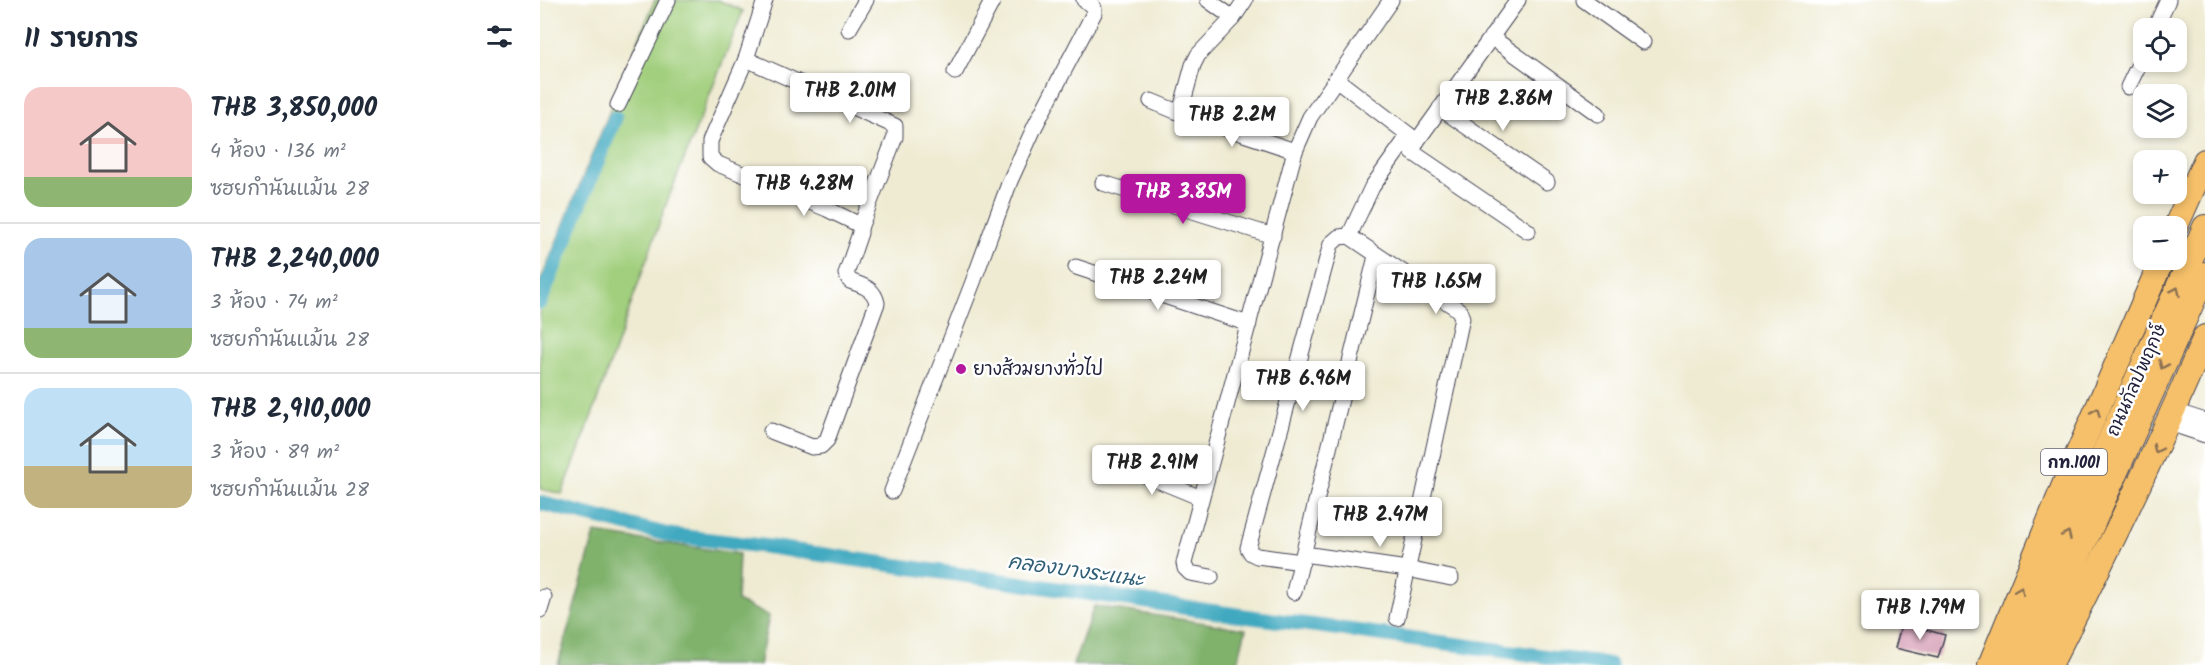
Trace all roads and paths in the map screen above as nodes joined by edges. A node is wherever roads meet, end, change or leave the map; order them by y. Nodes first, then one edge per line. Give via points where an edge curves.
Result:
1 (668, 0) edge
2 (765, 0) edge
3 (866, 0) edge
4 (993, 0) edge
5 (1084, 0) edge
6 (1208, 0) edge
7 (1245, 0) edge
8 (1391, 0) edge
9 (1518, 0) edge
10 (1584, 0) edge
11 (2168, 0) edge
12 (1233, 18) junction
13 (2160, 18) edge
14 (849, 29) dead end
15 (1491, 38) junction
16 (1643, 42) dead end
17 (746, 59) junction
18 (955, 72) dead end
19 (2135, 72) edge
20 (1336, 79) junction
21 (2128, 87) dead end
22 (1151, 101) dead end
23 (618, 105) dead end
24 (1440, 108) junction
25 (1180, 113) junction
26 (1598, 114) dead end
27 (1413, 138) junction
28 (1295, 151) junction
29 (2202, 170) edge
30 (1547, 182) dead end
31 (1103, 183) dead end
32 (2181, 216) edge
33 (2205, 227) edge
34 (860, 228) junction
35 (1528, 231) dead end
36 (1273, 236) junction
37 (1349, 236) junction
38 (1376, 255) junction
39 (1076, 267) dead end
40 (2158, 270) edge
41 (2205, 274) edge
42 (1250, 324) junction
43 (2205, 337) edge
44 (2135, 405) junction
45 (2171, 417) junction
46 (2205, 422) edge
47 (771, 431) dead end
48 (2205, 435) edge
49 (1116, 463) dead end
50 (891, 491) dead end
51 (1201, 498) junction
52 (1303, 558) junction
53 (1407, 569) junction
54 (1211, 577) dead end
55 (1451, 578) dead end
56 (1294, 592) dead end
57 (1397, 618) dead end
58 (1990, 665) edge
59 (2009, 665) edge
60 (2029, 665) edge
61 (2050, 665) edge

1 - 23 street
2 - 17 street
3 - 14 street
4 - 18 street
5 - 50 street via 1091,4 1094,13 1010,180
6 - 12 street
7 - 12 street
8 - 20 street
9 - 15 street
10 - 16 street
11 - 13 street
12 - 25 street via 1198,55
15 - 24 street
15 - 26 street
17 - 34 street via 895,126 895,137
17 - 34 street via 710,141 710,157 718,164 827,209
19 - 21 street
20 - 27 street
20 - 28 street via 1310,117
22 - 25 street
24 - 27 street
24 - 30 street
25 - 28 street
27 - 35 street via 1413,154
27 - 37 street via 1372,187
28 - 36 street
29 - 32 main road
31 - 36 street
44 -> 33 main road, ถนนกัลปพฤกษ์ / กท.1001
34 - 47 street via 846,274 850,282 876,294 878,303 827,440 812,447
36 - 42 street
37 - 38 street
37 - 52 street via 1339,237 1331,244 1248,548 1257,556
38 - 52 street
38 - 53 street via 1459,310 1462,318
39 - 42 street
58 -> 40 main road, ถนนกัลปพฤกษ์ / กท.1001
41 -> 44 main road, ถนนกัลปพฤกษ์ / กท.1001
42 - 51 street
43 - 45 main road
59 -> 44 main road, ถนนกัลปพฤกษ์ / กท.1001
44 - 60 main road, ถนนกัลปพฤกษ์ / กท.1001
45 - 46 street
45 - 48 street
45 -> 61 main road
49 - 51 street
51 - 54 street via 1184,563 1190,573
52 - 53 street
52 - 56 street
53 - 55 street
53 - 57 street

